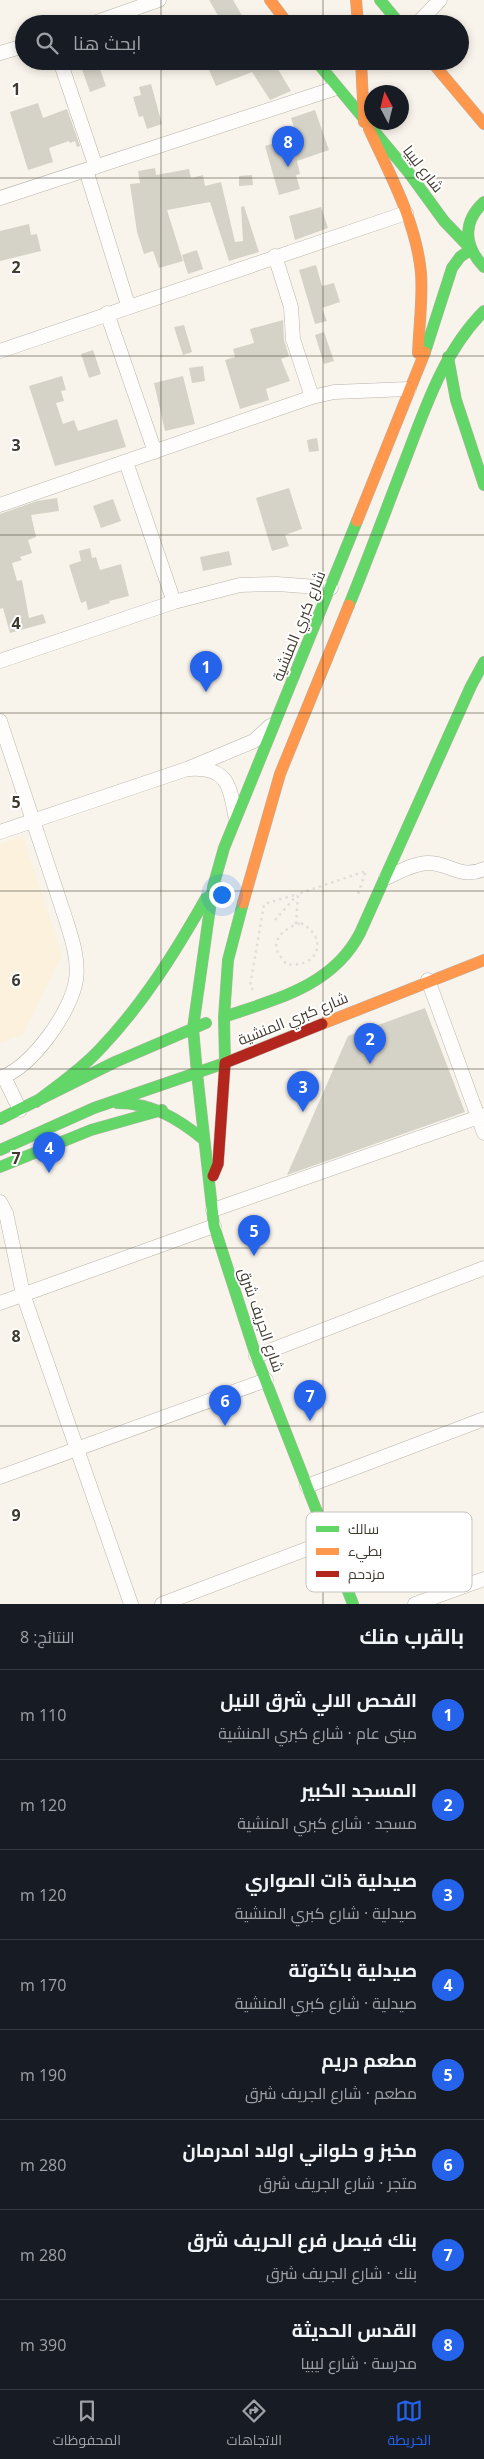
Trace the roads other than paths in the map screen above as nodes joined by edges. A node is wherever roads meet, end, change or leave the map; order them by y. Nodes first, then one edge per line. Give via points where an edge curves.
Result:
1 (158, 0) edge
2 (270, 0) edge
3 (356, 0) edge
4 (380, 0) edge
5 (440, 0) edge
6 (134, 5) edge
7 (111, 15) edge
8 (281, 15) edge
9 (357, 15) edge
10 (392, 15) edge
11 (426, 15) edge
12 (15, 49) edge
13 (0, 53) edge
14 (63, 70) edge
15 (323, 70) edge
16 (362, 70) edge
17 (439, 70) edge
18 (336, 88) junction
19 (364, 93) edge
20 (364, 121) edge
21 (484, 124) edge
22 (369, 130) edge
23 (371, 130) edge
24 (91, 169) junction
25 (0, 198) edge
26 (484, 202) edge
27 (406, 213) junction
28 (469, 248) junction
29 (275, 256) junction
30 (484, 267) edge
31 (128, 305) junction
32 (484, 311) edge
33 (108, 313) junction
34 (0, 351) edge
35 (448, 357) junction
36 (417, 370) junction
37 (409, 389) junction
38 (312, 397) junction
39 (155, 452) junction
40 (126, 462) junction
41 (484, 485) edge
42 (0, 505) edge
43 (331, 588) junction
44 (174, 602) junction
45 (0, 661) edge
46 (484, 662) edge
47 (0, 721) edge
48 (275, 722) junction
49 (187, 769) junction
50 (236, 818) junction
51 (34, 820) junction
52 (0, 832) edge
53 (484, 869) edge
54 (386, 878) junction
55 (213, 886) junction
56 (484, 960) edge
57 (428, 980) junction
58 (224, 1017) junction
59 (193, 1028) junction
60 (225, 1062) junction
61 (196, 1073) junction
62 (2, 1077) edge
63 (36, 1102) junction
64 (94, 1108) junction
65 (20, 1110) junction
66 (162, 1110) junction
67 (481, 1116) edge
68 (0, 1119) edge
69 (484, 1133) edge
70 (203, 1140) junction
71 (0, 1150) edge
72 (0, 1167) edge
73 (210, 1182) junction
74 (0, 1202) edge
75 (213, 1210) junction
76 (214, 1226) junction
77 (484, 1268) edge
78 (23, 1294) junction
79 (0, 1303) edge
80 (256, 1356) junction
81 (266, 1380) junction
82 (484, 1419) edge
83 (76, 1448) junction
84 (0, 1477) edge
85 (307, 1486) junction
86 (317, 1512) edge
87 (306, 1550) edge
88 (484, 1579) edge
89 (472, 1583) edge
90 (348, 1592) edge
91 (448, 1592) edge
92 (130, 1604) edge
93 (162, 1604) edge
94 (353, 1604) edge
95 (415, 1604) edge

1 - 6 street
2 - 8 main road
3 - 9 main road
4 - 10 main road
5 - 11 street
6 - 7 street
12 - 13 street
14 - 24 street
15 - 18 main road, شارع ليبيا
16 - 19 main road
17 - 21 main road
18 - 20 main road, شارع ليبيا
18 - 24 street
22 - 27 main road
23 - 28 main road, شارع ليبيا via 407,170 449,228
24 - 25 street
24 - 31 street
26 - 28 main road via 472,214 468,224
27 - 29 street
27 - 36 main road via 416,243 421,274
28 - 30 main road, شارع ليبيا
28 - 36 main road, شارع كبري المنشية via 452,268 437,322
29 - 31 street
29 - 38 street via 291,307 294,338
31 - 33 street
32 - 35 main road, شارع كبري المنشية
33 - 34 street
33 - 39 street
35 - 41 main road via 456,400
35 - 58 main road, شارع كبري المنشية via 280,774 232,942 225,980
36 - 37 main road, شارع كبري المنشية
37 - 38 street via 334,392
37 - 43 main road, شارع كبري المنشية
38 - 39 street
39 - 40 street
40 - 42 street
40 - 44 street
43 - 44 street via 252,584
43 - 48 main road, شارع كبري المنشية
44 - 45 street
46 - 54 main road
47 - 51 street
48 - 49 street via 254,741
48 - 50 main road, شارع كبري المنشية
49 - 50 street via 212,770 220,774 229,786
49 - 51 street
50 - 55 main road, شارع كبري المنشية
51 - 52 street
51 - 62 street via 75,951 76,980 66,1009 51,1034 19,1066
53 - 54 street via 467,874 428,863
54 - 58 main road via 341,962 323,976 288,993
55 - 59 main road, شارع كبري المنشية
55 - 63 main road via 159,974 100,1048
56 - 57 main road, شارع كبري المنشية
57 - 60 main road, شارع كبري المنشية
57 - 67 street
58 - 59 main road, شارع كبري المنشية
58 - 60 main road, شارع كبري المنشية
59 - 61 main road, شارع كبري المنشية
59 - 63 main road, شارع كبري المنشية
60 - 61 main road, شارع كبري المنشية
60 - 73 main road via 218,1164
61 - 64 main road, شارع كبري المنشية
61 - 70 main road, شارع الجريف شرق
62 - 65 street
63 - 65 main road, شارع كبري المنشية
64 - 66 main road via 138,1103
64 - 71 main road, شارع كبري المنشية
65 - 68 main road, شارع كبري المنشية
66 - 70 main road
66 - 72 main road via 92,1130
67 - 69 street
67 - 75 street
70 - 73 main road, شارع الجريف شرق
73 - 75 main road, شارع الجريف شرق
74 - 78 street via 6,1213
75 - 76 main road, شارع الجريف شرق
76 - 78 street
76 - 80 main road, شارع الجريف شرق
77 - 80 street
78 - 79 street
78 - 83 street
80 - 81 main road, شارع الجريف شرق
81 - 83 street
81 - 85 main road, شارع الجريف شرق
82 - 85 street
83 - 84 street
83 - 92 street
85 - 86 main road, شارع الجريف شرق
87 - 93 street
88 - 89 street
90 - 94 main road, شارع الجريف شرق
91 - 95 street

